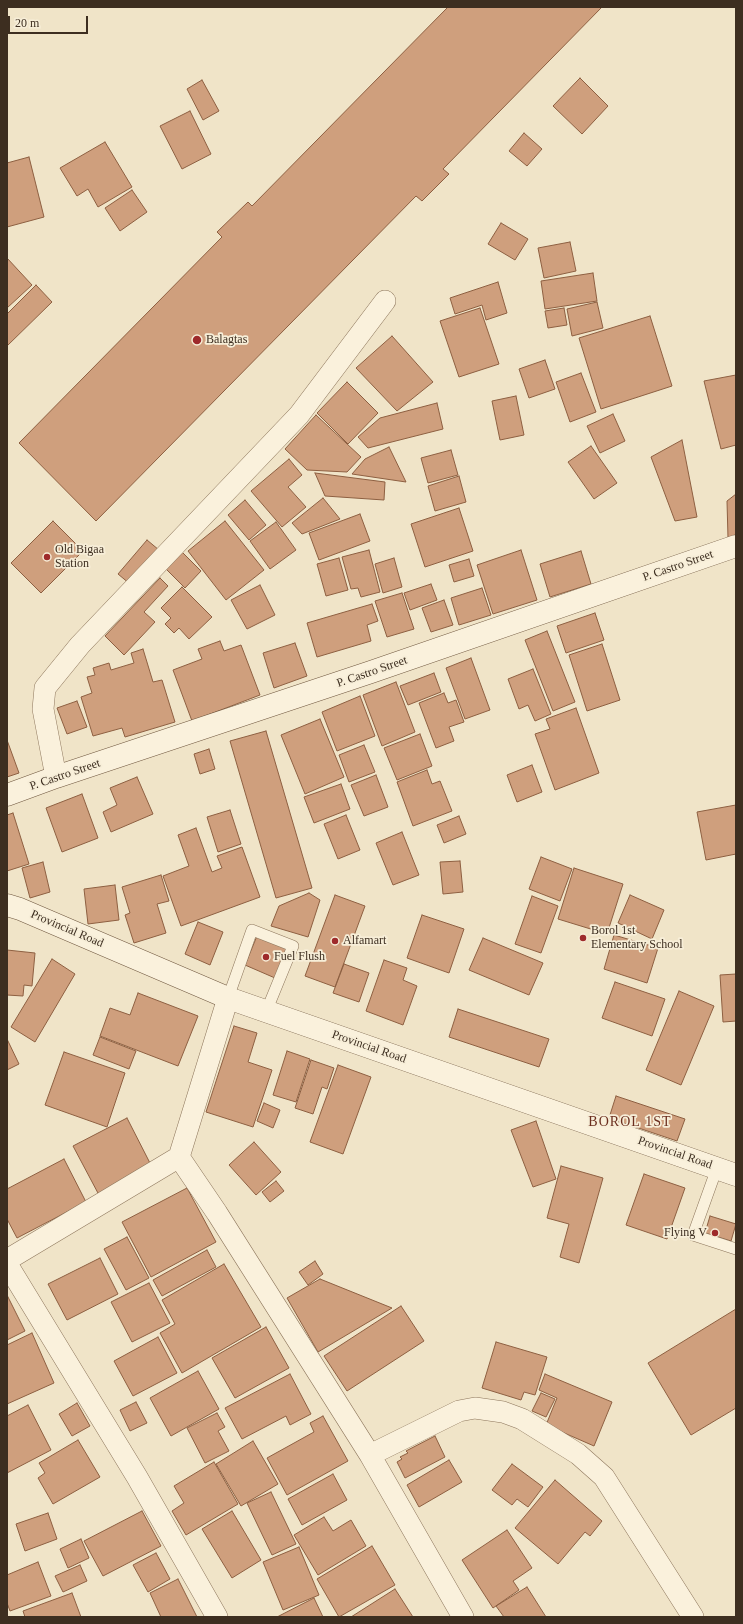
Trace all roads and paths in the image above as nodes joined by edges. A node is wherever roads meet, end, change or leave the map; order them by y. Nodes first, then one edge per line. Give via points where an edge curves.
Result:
1 (385, 301) dead end
2 (736, 546) edge
3 (56, 777) junction
4 (7, 796) edge
5 (7, 905) edge
6 (228, 998) junction
7 (266, 1012) junction
8 (179, 1156) junction
9 (727, 1171) edge
10 (736, 1249) edge
11 (7, 1260) edge
12 (7, 1264) edge
13 (370, 1455) junction
14 (217, 1617) edge
15 (463, 1617) edge
16 (693, 1617) edge

1 - 3 street via 299,415 80,645 45,688 42,708
2 - 3 main road, P. Castro Street via 372,672
3 - 4 main road, P. Castro Street
5 - 6 main road, Provincial Road
6 - 7 main road, Provincial Road
6 - 7 lane via 252,930 293,946
6 - 8 street
7 - 9 main road, Provincial Road
8 - 11 street
8 - 13 street
9 - 10 lane via 693,1236
12 - 14 street via 137,1477
13 - 15 street
13 - 16 street via 459,1411 476,1408 503,1412 522,1419 578,1454 604,1477

